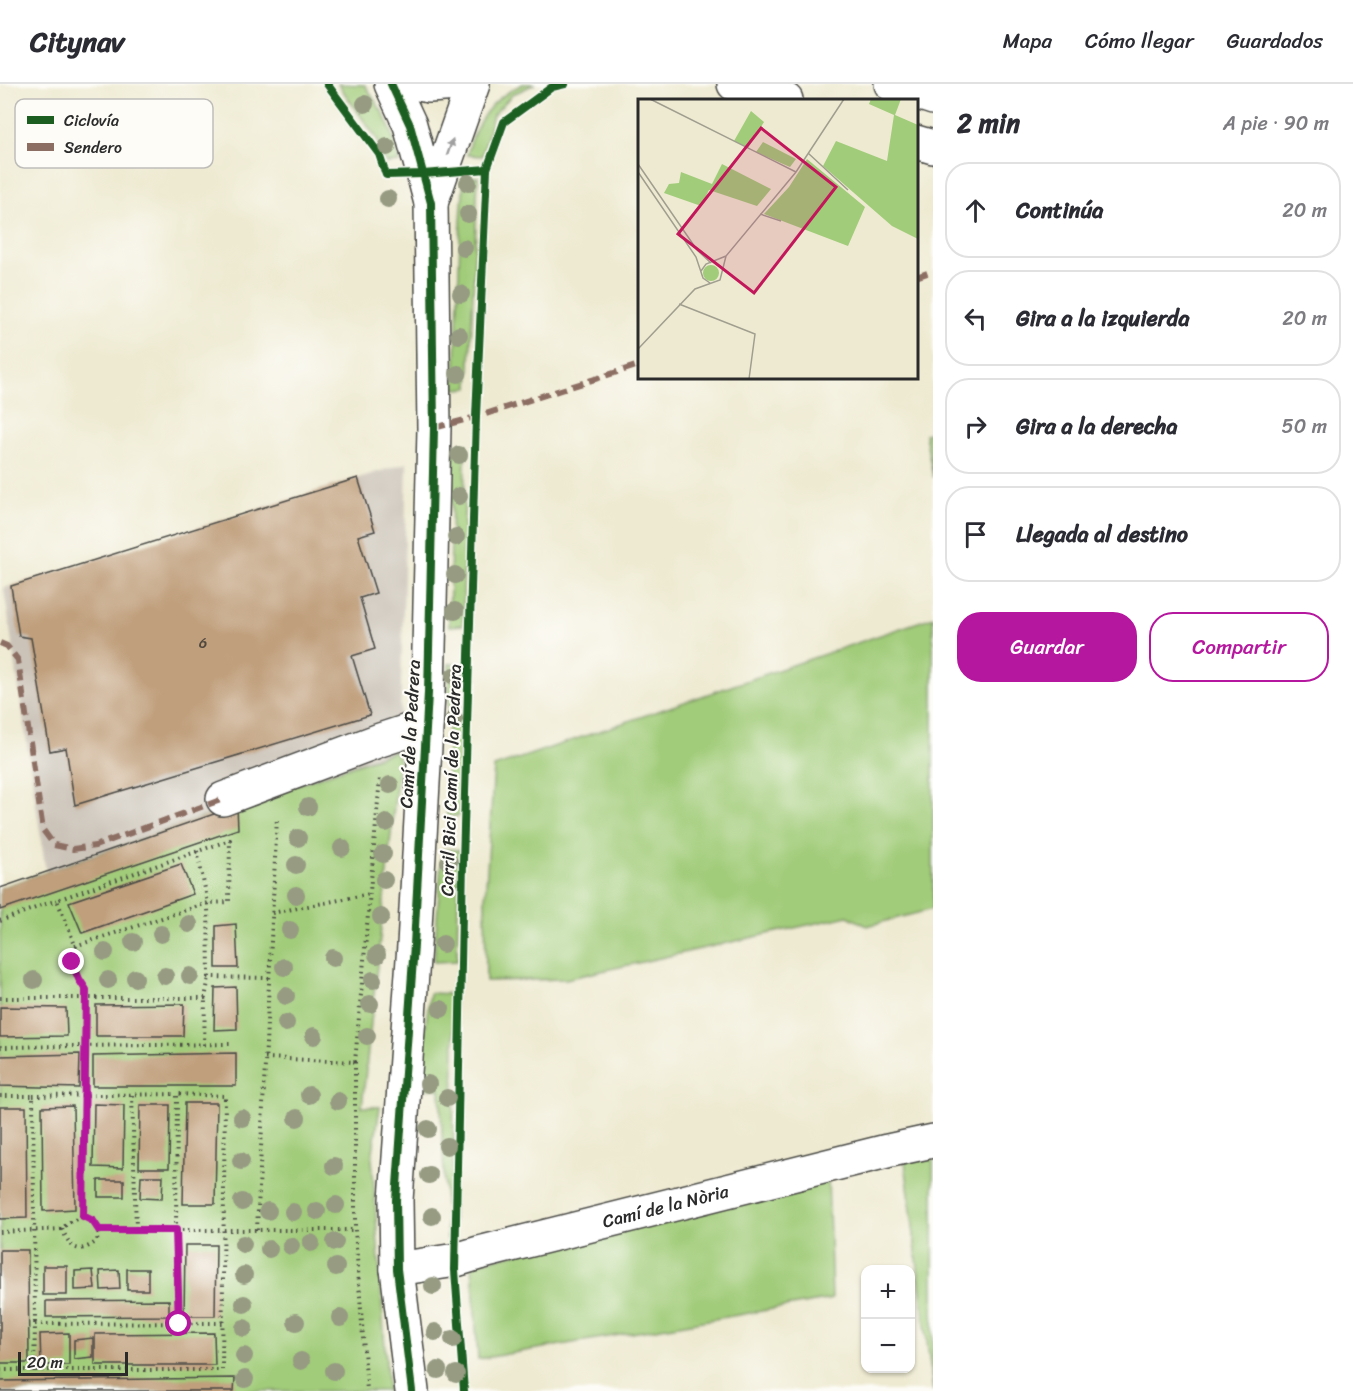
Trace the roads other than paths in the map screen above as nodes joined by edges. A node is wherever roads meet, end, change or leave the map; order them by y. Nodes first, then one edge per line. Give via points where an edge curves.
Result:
1 (391, 84) edge
2 (419, 84) edge
3 (458, 84) edge
4 (473, 84) edge
5 (734, 84) edge
6 (891, 84) edge
7 (933, 98) edge
8 (783, 99) edge
9 (918, 143) edge
10 (933, 147) edge
11 (431, 203) junction
12 (426, 725) junction
13 (223, 799) dead end
14 (933, 1141) edge
15 (397, 1269) junction
16 (412, 1391) edge

1 - 11 street, Camí de la Pedrera via 410,125
2 - 3 street
11 -> 4 street, Camí de la Pedrera
5 - 8 street
6 - 7 street
9 - 10 street
11 - 12 street, Camí de la Pedrera via 434,428
12 - 13 street
12 - 15 street, Camí de la Pedrera via 396,1200
14 - 15 street, Camí de la Nòria via 456,1260
15 - 16 street, Camí de la Pedrera

